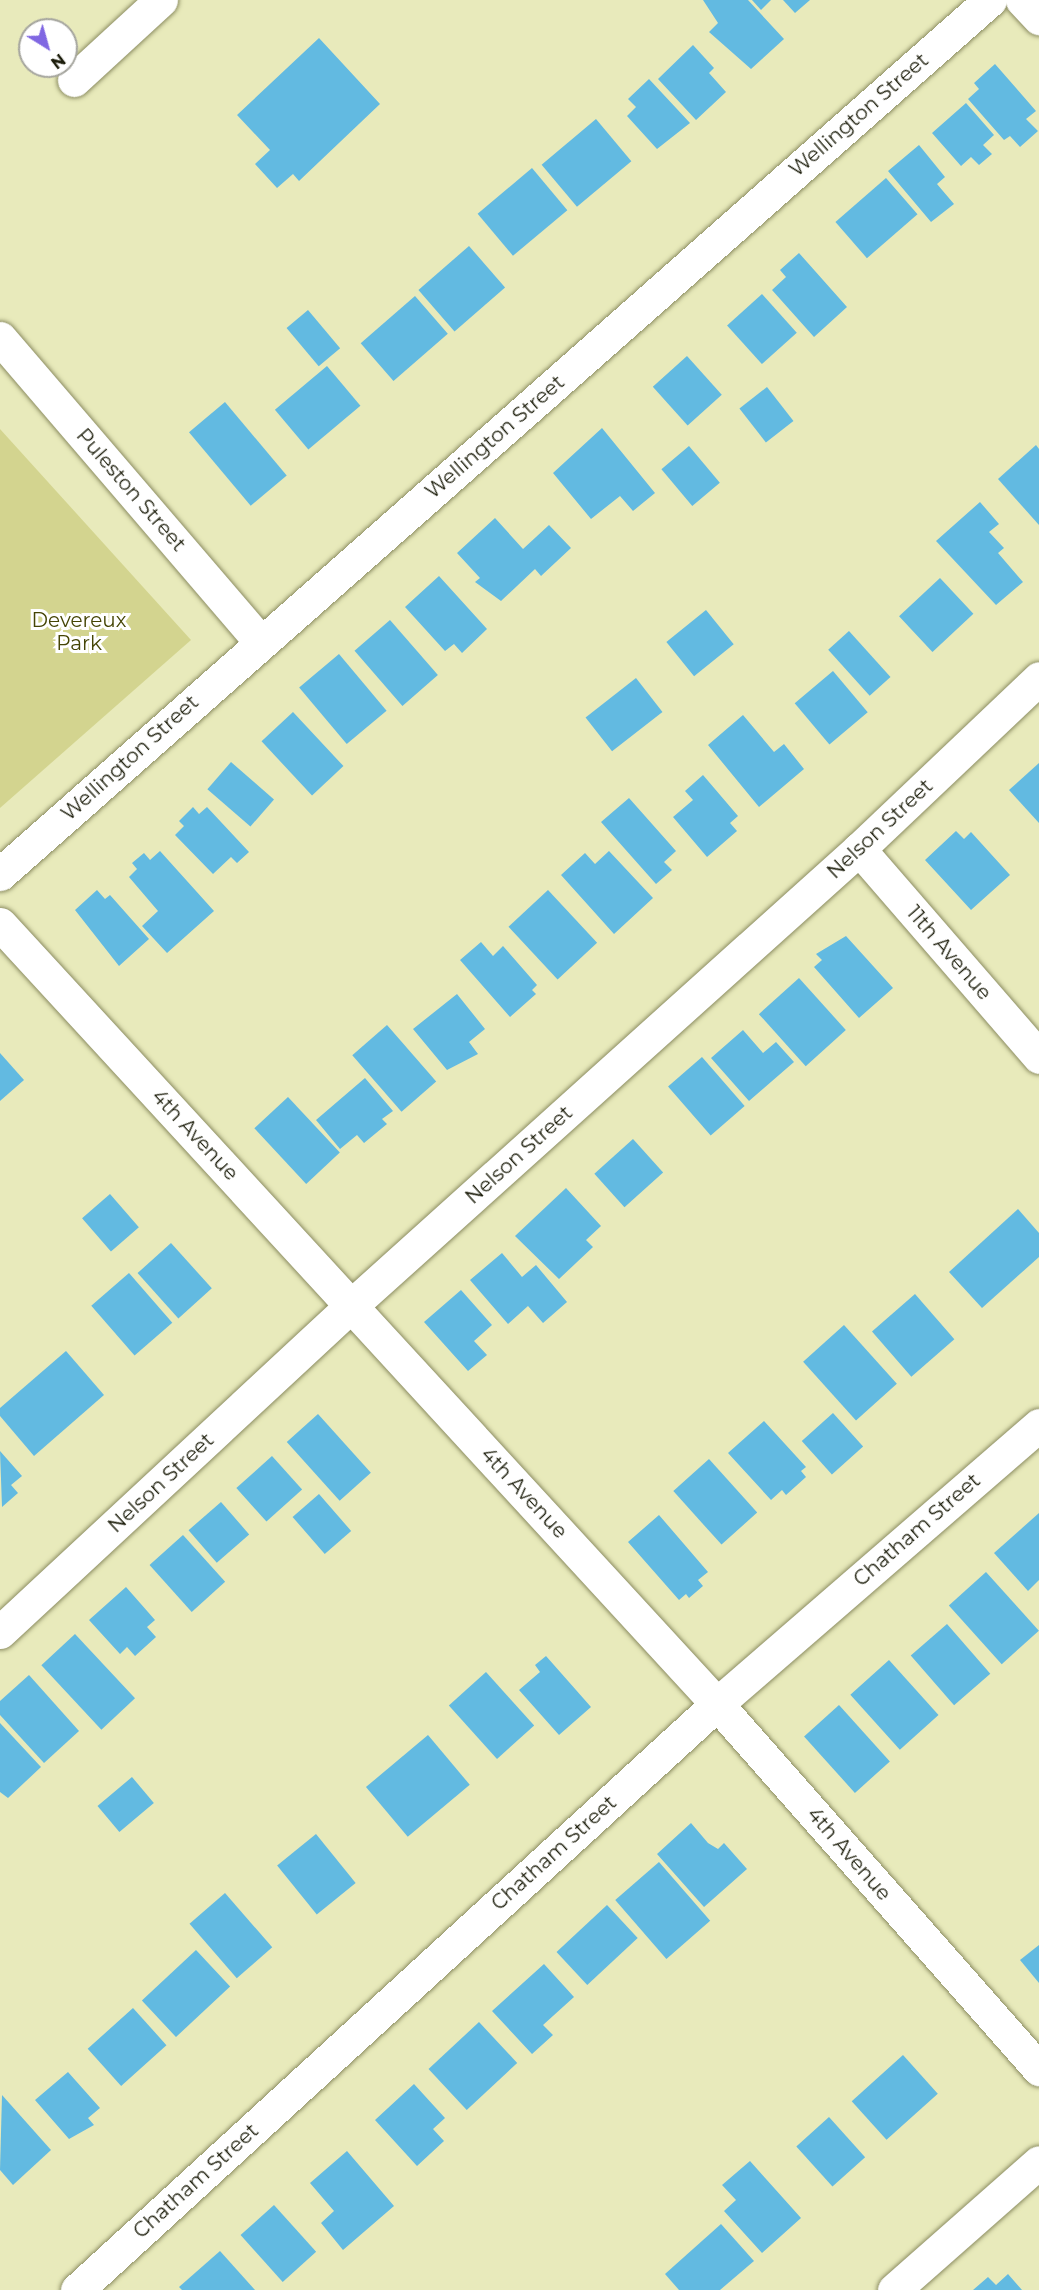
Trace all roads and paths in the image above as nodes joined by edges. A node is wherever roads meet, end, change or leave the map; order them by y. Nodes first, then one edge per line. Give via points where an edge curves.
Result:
1 (161, 0) edge
2 (990, 0) edge
3 (1022, 0) edge
4 (1039, 18) edge
5 (74, 80) dead end
6 (0, 338) edge
7 (261, 642) junction
8 (1039, 678) edge
9 (860, 849) junction
10 (0, 874) edge
11 (0, 924) edge
12 (1039, 1058) edge
13 (352, 1305) junction
14 (1039, 1425) edge
15 (0, 1632) edge
16 (717, 1704) junction
17 (1039, 2069) edge
18 (1039, 2162) edge
19 (77, 2290) edge
20 (894, 2290) edge

1 - 5 street
2 - 7 street, Wellington Street
3 - 4 street
6 - 7 street, Puleston Street
7 - 10 street, Wellington Street
8 - 9 street, Nelson Street
9 - 12 street, 11th Avenue
9 - 13 street, Nelson Street
11 - 13 street, 4th Avenue
13 - 15 street, Nelson Street
13 - 16 street, 4th Avenue
14 - 16 street, Chatham Street
16 - 17 street, 4th Avenue
16 - 19 street, Chatham Street
18 - 20 street

